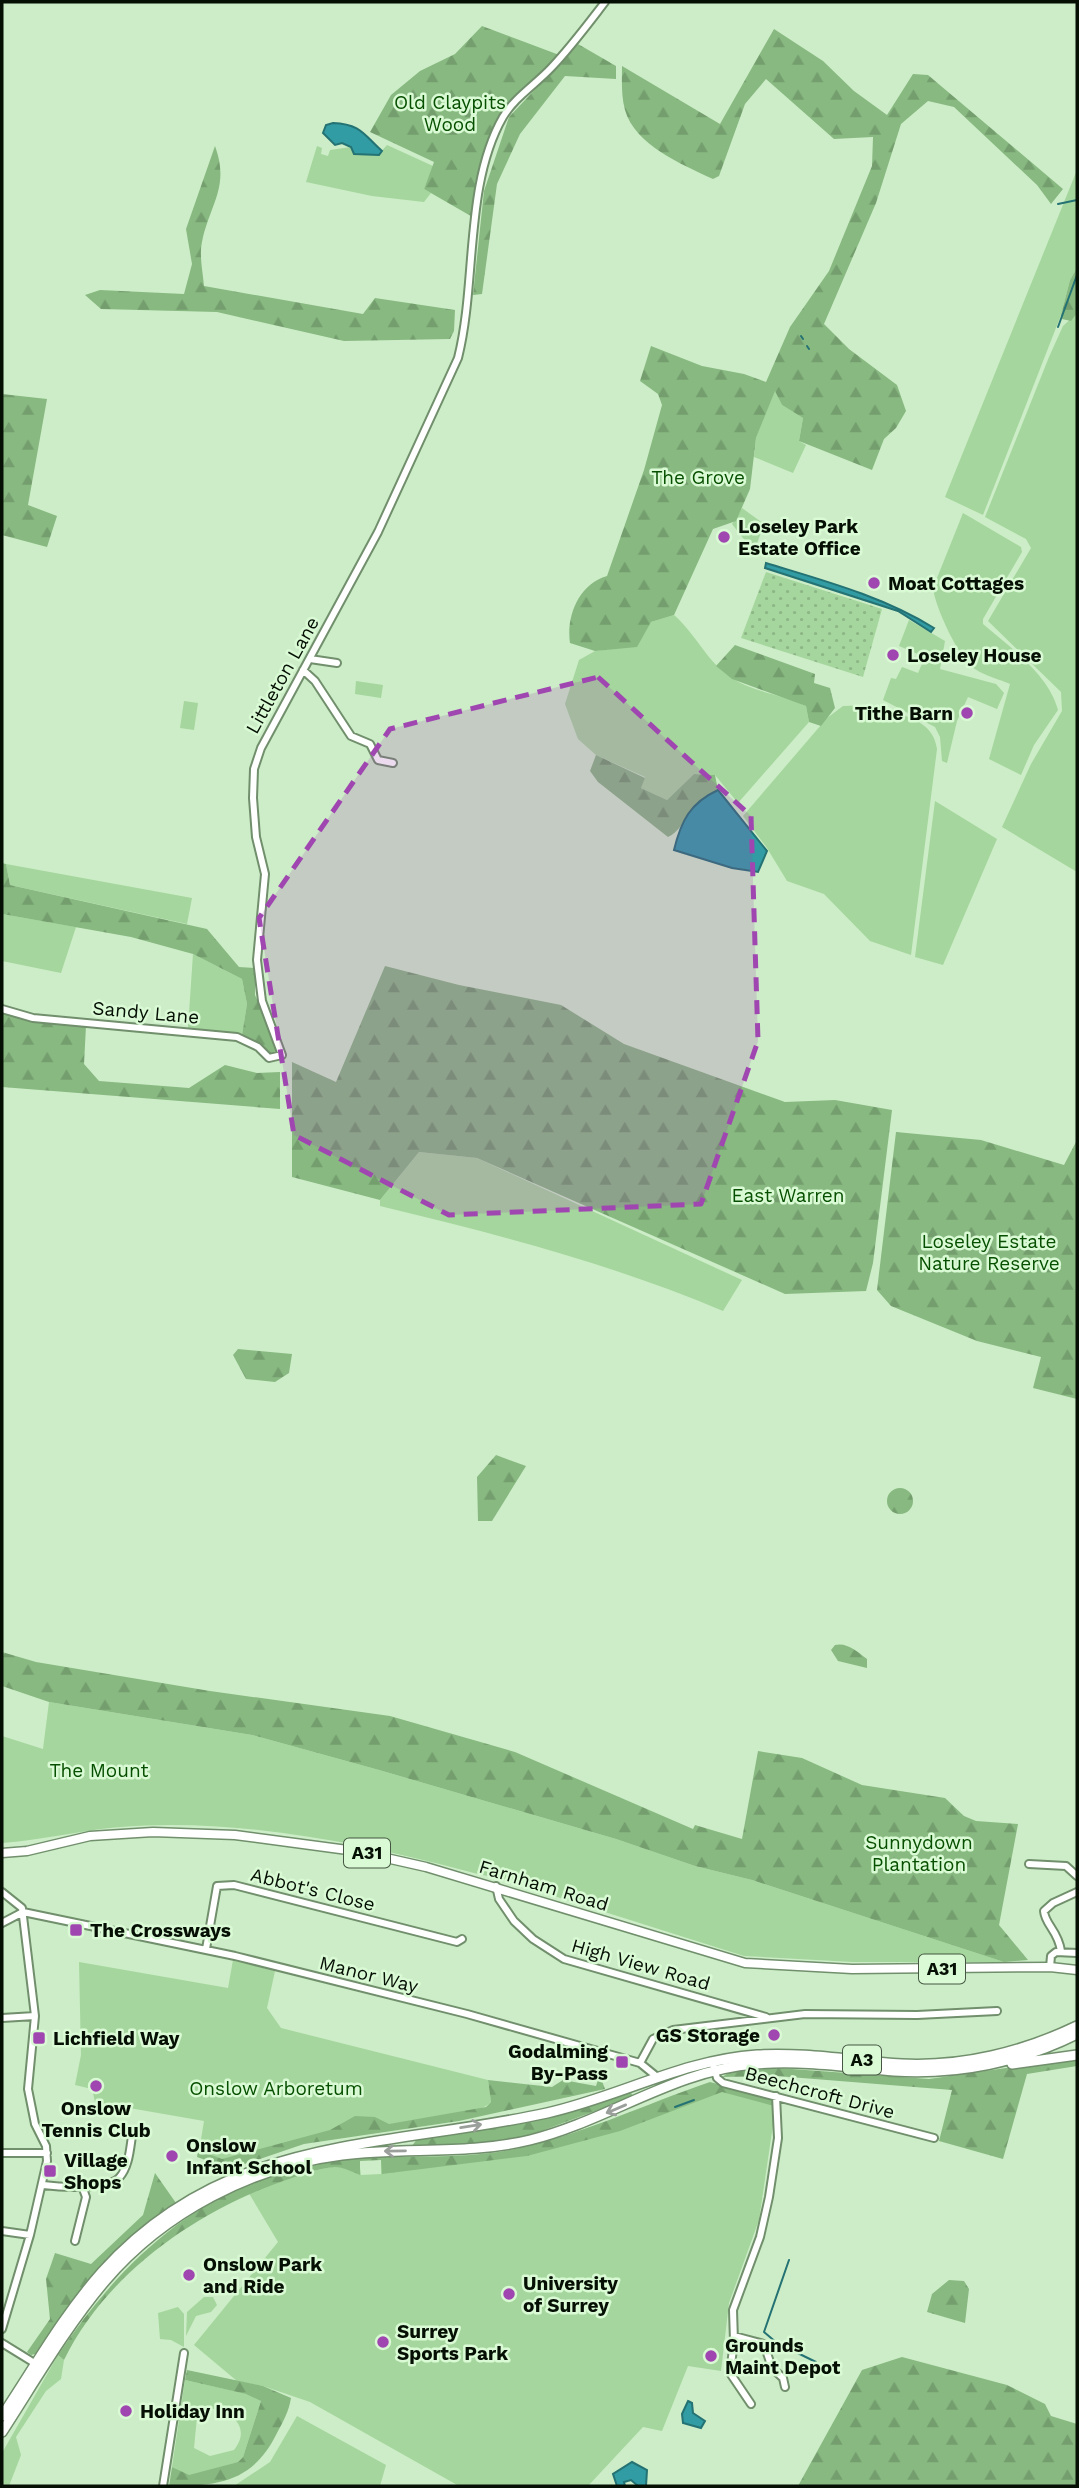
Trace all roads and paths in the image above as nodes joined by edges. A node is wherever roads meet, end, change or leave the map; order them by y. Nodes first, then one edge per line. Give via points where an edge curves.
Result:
1 (605, 2) edge
2 (310, 659) junction
3 (337, 663) dead end
4 (303, 670) junction
5 (393, 763) dead end
6 (2, 1009) edge
7 (282, 1055) joint
8 (2, 1853) edge
9 (1029, 1864) dead end
10 (1077, 1876) edge
11 (496, 1886) junction
12 (2, 1892) edge
13 (1077, 1892) edge
14 (23, 1912) junction
15 (2, 1923) edge
16 (462, 1939) dead end
17 (206, 1949) junction
18 (1061, 1951) junction
19 (1077, 1953) edge
20 (1050, 1967) junction
21 (1077, 1970) edge
22 (745, 2011) junction
23 (998, 2011) dead end
24 (35, 2015) junction
25 (767, 2017) junction
26 (2, 2018) edge
27 (744, 2021) junction
28 (1077, 2026) edge
29 (1077, 2034) edge
30 (1077, 2055) edge
31 (640, 2063) junction
32 (713, 2066) junction
33 (979, 2066) junction
34 (656, 2076) junction
35 (776, 2096) junction
36 (132, 2136) dead end
37 (934, 2138) dead end
38 (2, 2153) edge
39 (47, 2153) junction
40 (43, 2185) junction
41 (82, 2186) junction
42 (2, 2231) edge
43 (30, 2235) junction
44 (75, 2241) dead end
45 (2, 2329) edge
46 (734, 2336) junction
47 (2, 2343) edge
48 (184, 2353) dead end
49 (37, 2364) junction
50 (785, 2387) dead end
51 (751, 2404) dead end
52 (2, 2416) edge
53 (2, 2431) edge
54 (163, 2486) edge

1 - 2 street, Littleton Lane via 558,61 499,123 480,186 458,358 408,473
2 - 3 street
2 - 4 street, Littleton Lane
4 - 5 street via 351,736 370,744 378,760
4 - 7 street, Littleton Lane via 254,769 256,837 265,874 257,960 262,1001
6 - 7 street, Sandy Lane via 59,1021 237,1037 269,1058
8 - 11 main road, Farnham Road / A31 via 90,1836 213,1834 355,1851
9 - 10 street via 1066,1866
11 - 20 main road, Farnham Road / A31 via 746,1963 889,1970
11 - 22 street, High View Road via 506,1911 550,1952
12 - 14 street
13 - 18 street via 1044,1911 1057,1932
14 - 15 street
14 - 17 street, Manor Way
14 - 24 street
16 - 17 street, Abbot's Close via 457,1942 234,1885 217,1886
17 - 31 street, Manor Way
18 - 19 street
18 - 20 street via 1051,1956
20 - 21 main road, Farnham Road / A31
22 - 25 street, High View Road
22 - 27 street
23 - 25 street, High View Road
24 - 26 street
24 - 39 street via 28,2089
25 - 27 street, High View Road
27 - 31 street, High View Road via 665,2032 648,2044
28 - 32 highway, A3 via 1026,2047 962,2062 901,2064 789,2054
29 - 33 highway, A3 via 1035,2052
30 - 33 highway, A3
31 - 34 street, Manor Way
32 - 33 highway, A3 via 777,2063 912,2071
32 - 34 highway, A3
32 - 35 street, Beechcroft Drive via 723,2083
32 -> 53 highway, A3 via 538,2138 477,2149 328,2157 272,2172 205,2201 155,2233 106,2280
49 -> 34 highway, A3 via 83,2295 118,2255 170,2212 222,2183 310,2152 566,2109
35 - 37 street, Beechcroft Drive
35 - 46 street via 778,2138 765,2219 733,2310
36 - 41 street via 121,2176 109,2183
38 - 39 street
39 - 40 street
40 - 41 street
40 - 43 street
41 - 44 street via 86,2200
42 - 43 street
43 - 45 street
46 - 50 street via 764,2344
46 - 51 street via 730,2373
47 - 49 street
48 - 54 street
49 - 52 highway, A3

